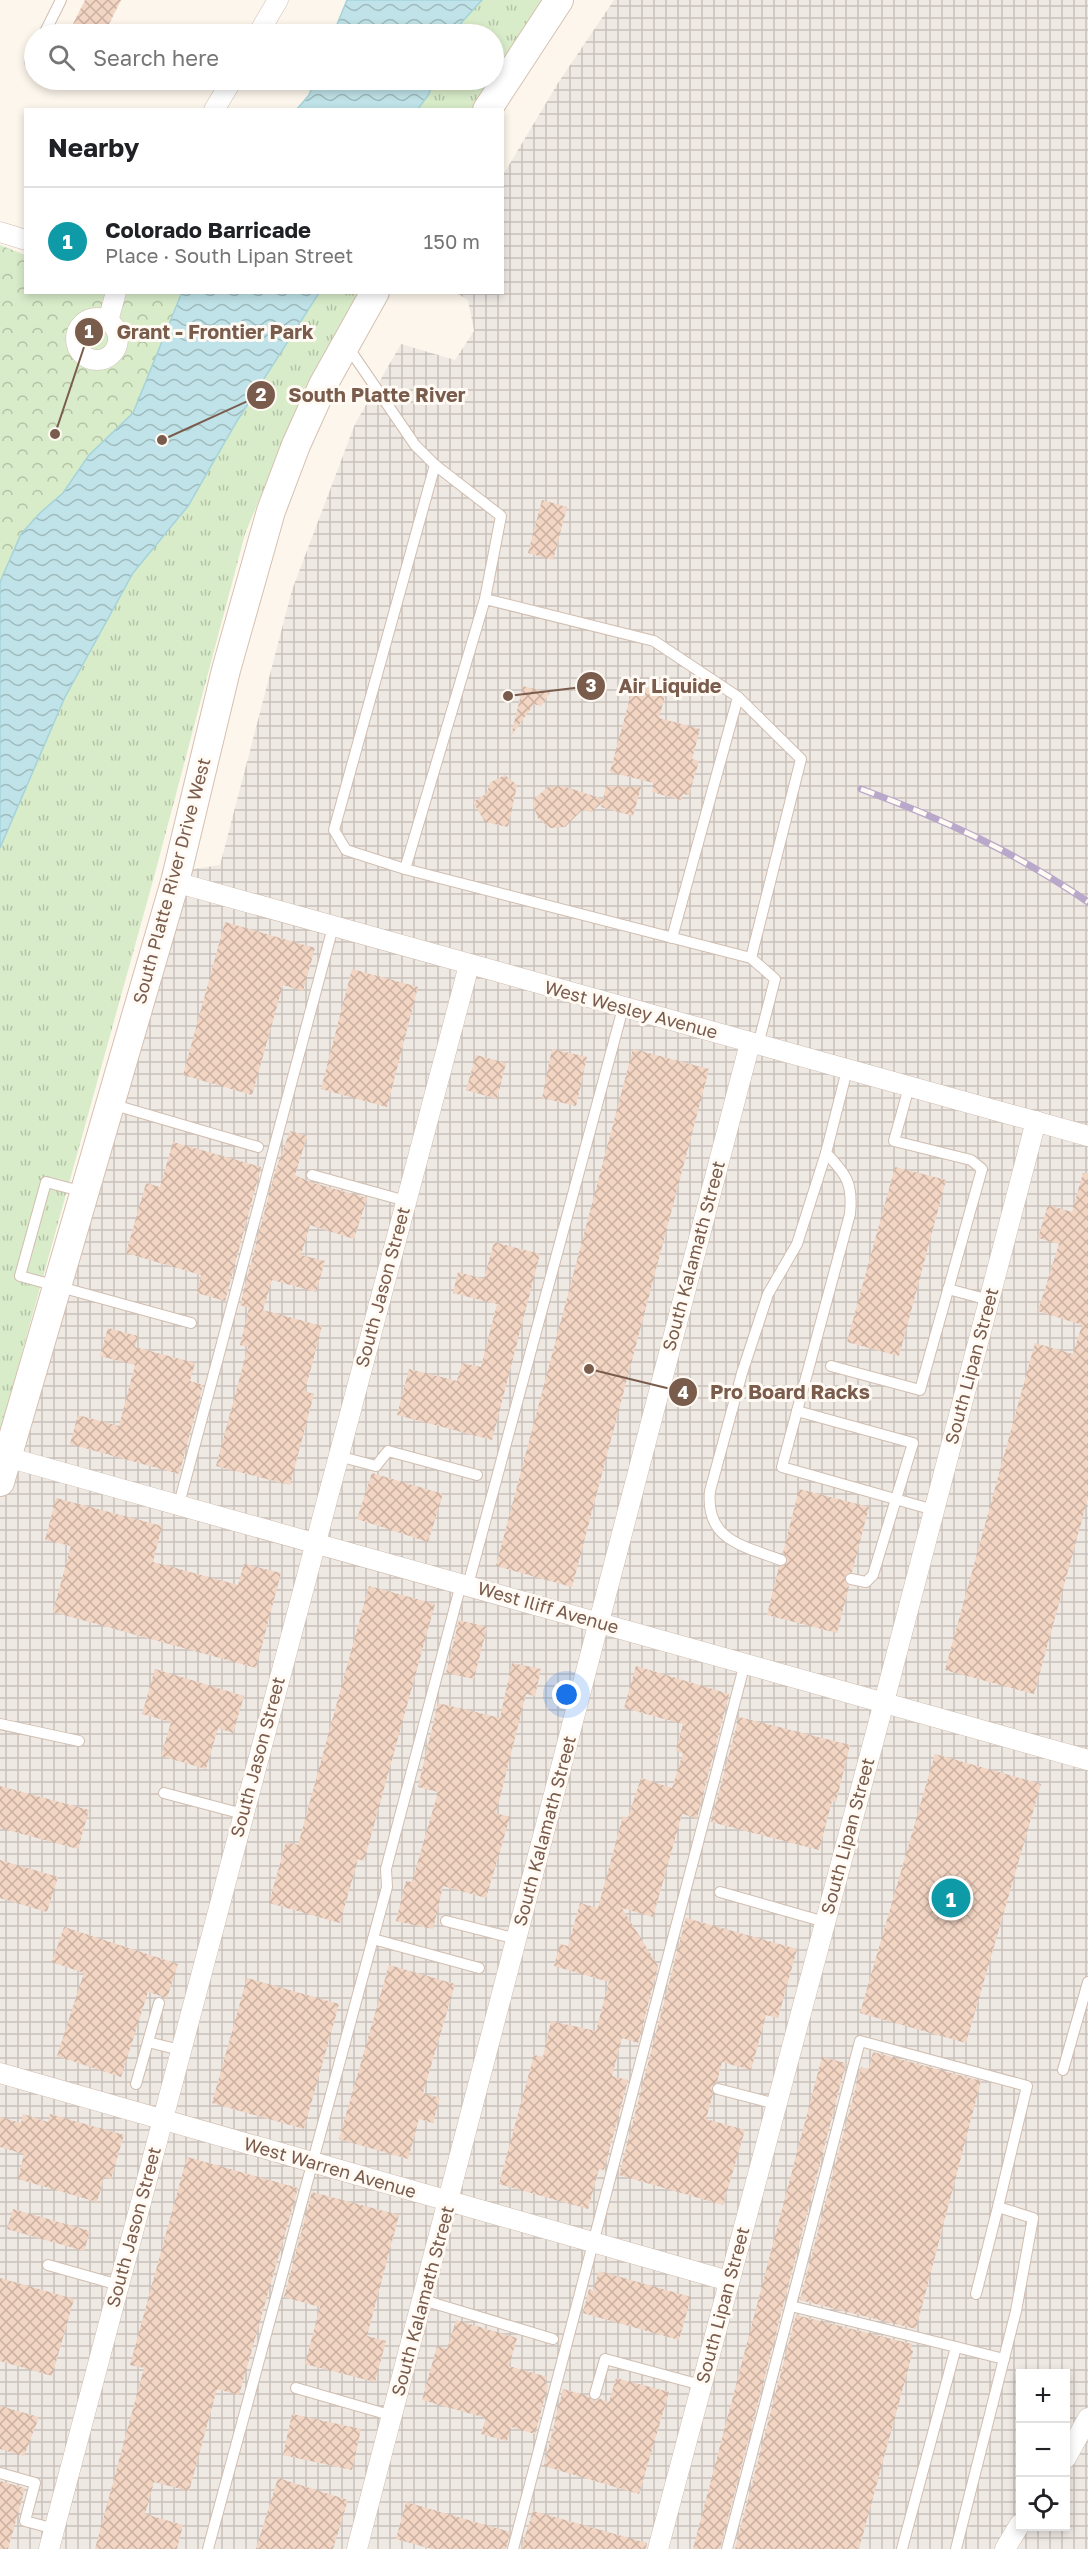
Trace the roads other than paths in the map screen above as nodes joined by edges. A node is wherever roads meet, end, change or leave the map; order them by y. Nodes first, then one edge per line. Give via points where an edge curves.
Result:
1 (61, 0) edge
2 (278, 0) edge
3 (559, 0) edge
4 (49, 24) edge
5 (264, 24) edge
6 (504, 84) edge
7 (226, 90) edge
8 (500, 90) edge
9 (215, 108) edge
10 (488, 108) edge
11 (0, 232) edge
12 (24, 239) edge
13 (115, 294) edge
14 (374, 294) edge
15 (108, 321) dead end
16 (345, 344) junction
17 (435, 465) junction
18 (484, 600) junction
19 (738, 697) junction
20 (405, 869) junction
21 (174, 882) junction
22 (333, 927) junction
23 (672, 938) junction
24 (752, 958) junction
25 (469, 965) junction
26 (624, 1008) junction
27 (754, 1044) junction
28 (848, 1070) junction
29 (909, 1086) junction
30 (110, 1103) junction
31 (1036, 1122) junction
32 (1088, 1136) edge
33 (258, 1147) dead end
34 (826, 1154) junction
35 (312, 1175) dead end
36 (84, 1192) junction
37 (406, 1201) junction
38 (57, 1286) junction
39 (948, 1289) junction
40 (989, 1300) junction
41 (191, 1323) dead end
42 (831, 1366) dead end
43 (797, 1411) junction
44 (338, 1456) junction
45 (3, 1469) edge
46 (477, 1475) dead end
47 (897, 1500) junction
48 (179, 1504) junction
49 (934, 1510) junction
50 (315, 1542) junction
51 (781, 1560) dead end
52 (850, 1579) dead end
53 (465, 1585) junction
54 (599, 1623) junction
55 (745, 1663) junction
56 (884, 1702) junction
57 (0, 1724) edge
58 (79, 1741) dead end
59 (1088, 1760) edge
60 (164, 1793) dead end
61 (243, 1814) junction
62 (720, 1892) dead end
63 (446, 1921) dead end
64 (825, 1922) junction
65 (373, 1939) junction
66 (517, 1939) junction
67 (479, 1968) dead end
68 (1088, 1982) edge
69 (159, 2003) dead end
70 (148, 2042) junction
71 (180, 2050) junction
72 (1063, 2070) dead end
73 (0, 2073) edge
74 (136, 2084) dead end
75 (718, 2089) dead end
76 (777, 2104) junction
77 (162, 2120) junction
78 (311, 2162) junction
79 (449, 2202) junction
80 (998, 2207) junction
81 (594, 2242) junction
82 (48, 2265) dead end
83 (729, 2280) junction
84 (118, 2285) junction
85 (976, 2294) dead end
86 (423, 2300) junction
87 (791, 2306) junction
88 (553, 2339) dead end
89 (956, 2347) junction
90 (1004, 2359) junction
91 (701, 2385) junction
92 (296, 2388) dead end
93 (595, 2394) dead end
94 (393, 2416) junction
95 (1088, 2418) edge
96 (1070, 2449) edge
97 (0, 2474) edge
98 (55, 2529) junction
99 (1016, 2531) edge
100 (49, 2549) edge
101 (208, 2549) edge
102 (357, 2549) edge
103 (513, 2549) edge
104 (658, 2549) edge
105 (727, 2549) edge
106 (902, 2549) edge
107 (956, 2549) edge
108 (1005, 2549) edge

1 - 4 lane
2 - 5 street
3 - 6 street
7 - 9 street
8 - 10 street
11 - 12 street
13 - 15 street
14 - 16 street, South Platte River Drive West
16 - 17 lane via 415,445
16 - 21 street, South Platte River Drive West via 296,445 271,511 226,670
17 - 18 lane via 501,516
17 - 20 lane via 334,830 346,850
18 - 19 lane via 654,641
18 - 20 lane
19 - 23 lane
19 - 24 lane via 801,759
20 - 23 lane
21 - 22 street, West Wesley Avenue
21 - 30 street, South Platte River Drive West
22 - 25 street, West Wesley Avenue
22 - 48 lane
23 - 24 lane
24 - 27 lane via 775,979
25 - 26 street, West Wesley Avenue
25 - 37 street, South Jason Street
26 - 27 street, West Wesley Avenue
26 - 53 lane
27 - 28 street, West Wesley Avenue
27 - 54 street, South Kalamath Street
28 - 29 street, West Wesley Avenue
28 - 34 lane
29 - 31 street, West Wesley Avenue
29 - 39 lane via 894,1140 971,1160 982,1169
30 - 33 lane
30 - 36 street, South Platte River Drive West
31 - 32 street, West Wesley Avenue
31 - 40 street, South Lipan Street
34 - 43 lane via 844,1172 852,1192 850,1214
34 - 51 lane via 797,1244 768,1294 742,1373 708,1508 712,1523 725,1536
35 - 37 lane
36 - 38 street, South Platte River Drive West
36 - 38 lane via 46,1182 20,1276
37 - 44 street, South Jason Street
38 - 41 lane
38 - 45 street, South Platte River Drive West
39 - 40 lane
39 - 42 lane via 920,1390
40 - 49 street, South Lipan Street
43 - 47 lane via 782,1467
43 - 47 lane via 913,1443
44 - 46 lane via 376,1466 388,1451
44 - 50 street, South Jason Street
45 - 48 street, West Iliff Avenue
47 - 49 lane
47 - 52 lane via 873,1575 866,1582
48 - 50 street, West Iliff Avenue
49 - 56 street, South Lipan Street
50 - 53 street, West Iliff Avenue
50 - 61 street, South Jason Street
53 - 54 street, West Iliff Avenue
53 - 65 lane via 386,1869 387,1887
54 - 55 street, West Iliff Avenue
54 - 66 street, South Kalamath Street
55 - 56 street, West Iliff Avenue
55 - 81 lane
56 - 59 street, West Iliff Avenue
56 - 64 street, South Lipan Street
57 - 58 lane
60 - 61 lane
61 - 71 street, South Jason Street
62 - 64 lane
63 - 66 lane
64 - 76 street, South Lipan Street
65 - 67 lane
65 - 78 lane
66 - 79 street, South Kalamath Street
68 - 72 lane
69 - 70 lane
70 - 71 lane
70 - 74 lane
71 - 77 street, South Jason Street
73 - 77 street, West Warren Avenue
75 - 76 lane
76 - 83 street, South Lipan Street
77 - 78 street, West Warren Avenue
77 - 84 street, South Jason Street
78 - 79 street, West Warren Avenue
78 - 101 lane
79 - 81 street, West Warren Avenue
79 - 86 street, South Kalamath Street
80 - 85 lane
80 - 87 lane via 1027,2086 861,2041
80 - 90 lane via 1034,2218
81 - 83 street, West Warren Avenue
81 - 103 lane
82 - 84 lane
83 - 91 street, South Lipan Street
84 - 98 street, South Jason Street
86 - 88 lane
86 - 94 street, South Kalamath Street
87 - 89 lane
87 - 105 lane
89 - 90 lane
89 - 106 lane
90 - 107 lane
91 - 93 lane via 605,2359
91 - 104 street, South Lipan Street
92 - 94 lane
94 - 102 street, South Kalamath Street
95 - 96 street
97 - 98 lane via 35,2483 25,2521
98 - 100 street, South Jason Street
99 - 108 street

